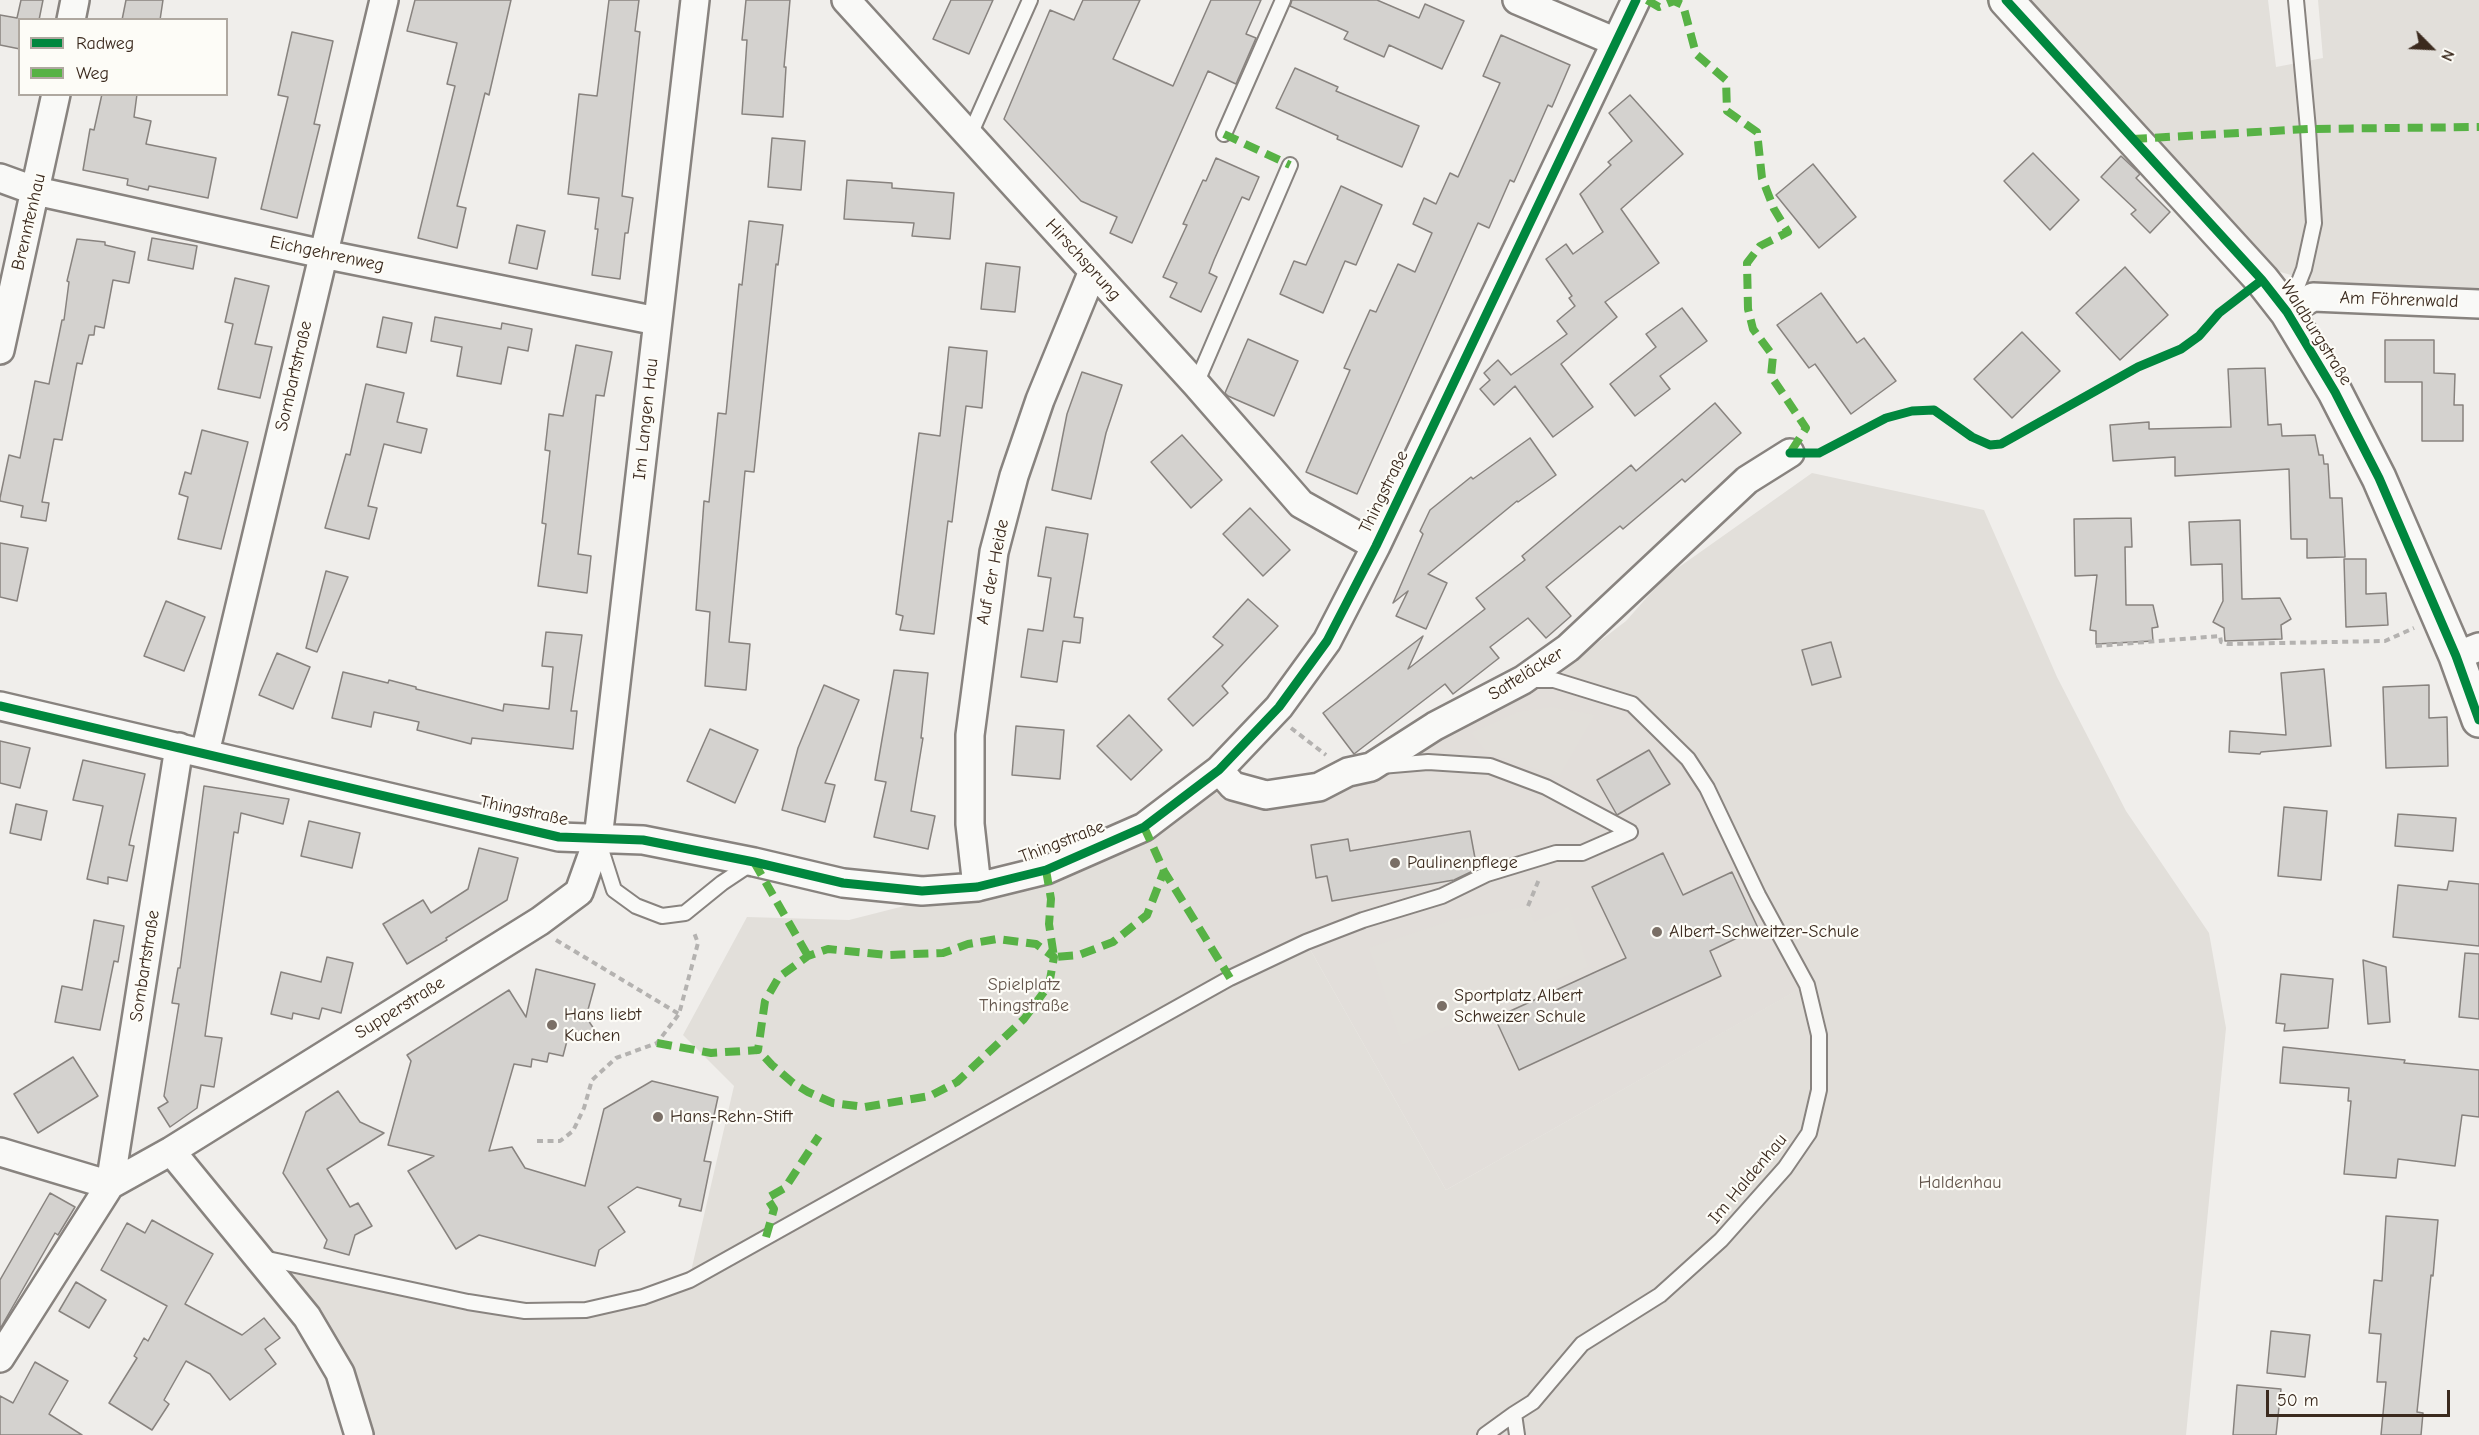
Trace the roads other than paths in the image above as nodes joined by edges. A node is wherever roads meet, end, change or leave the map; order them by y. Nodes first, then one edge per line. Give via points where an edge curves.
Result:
1 (75, 0) edge
2 (384, 0) edge
3 (695, 0) edge
4 (846, 0) edge
5 (1030, 0) edge
6 (1283, 0) edge
7 (1517, 0) edge
8 (1636, 0) edge
9 (2006, 0) edge
10 (2296, 0) edge
11 (2030, 15) edge
12 (71, 18) edge
13 (1616, 42) junction
14 (56, 96) edge
15 (1224, 134) dead end
16 (969, 137) junction
17 (1290, 165) dead end
18 (0, 178) edge
19 (36, 191) junction
20 (323, 254) junction
21 (1093, 271) junction
22 (2479, 304) edge
23 (2287, 312) junction
24 (657, 321) junction
25 (0, 350) edge
26 (1196, 384) junction
27 (1790, 453) dead end
28 (1376, 546) junction
29 (2468, 652) edge
30 (1523, 680) junction
31 (0, 706) edge
32 (2479, 720) edge
33 (192, 750) junction
34 (1219, 770) junction
35 (1359, 770) junction
36 (598, 839) junction
37 (754, 862) junction
38 (977, 887) junction
39 (171, 1151) junction
40 (0, 1152) edge
41 (110, 1185) junction
42 (258, 1257) junction
43 (0, 1358) edge
44 (1514, 1414) junction
45 (359, 1435) edge
46 (1485, 1435) edge
47 (1517, 1435) edge

1 - 12 street
2 - 20 street, Sombartstraße
3 - 24 street, Im Langen Hau
4 - 16 street, Hirschsprung
5 - 16 lane
6 - 15 lane
7 - 13 street
8 - 13 street, Thingstraße
9 - 11 street, Waldburgstraße
10 - 23 lane via 2314,224 2304,269
11 - 23 street, Waldburgstraße
13 - 28 street, Thingstraße
14 - 19 street, Brenntenhau
16 - 21 street, Hirschsprung
17 - 26 lane
18 - 19 street, Eichgehrenweg
19 - 20 street, Eichgehrenweg
19 - 25 street, Brenntenhau
20 - 24 street, Eichgehrenweg
20 - 33 street, Sombartstraße
21 - 26 street, Hirschsprung
21 - 38 street, Auf der Heide via 1040,400 994,552 970,735 970,824
22 - 23 street, Am Föhrenwald via 2313,297
23 - 29 street, Waldburgstraße via 2335,392 2379,478 2440,617
24 - 36 street, Im Langen Hau
26 - 28 street, Hirschsprung via 1301,504
27 - 30 street, Satteläcker via 1747,480 1568,648
28 - 34 street, Thingstraße via 1327,641 1280,707
29 - 32 street, Waldburgstraße
30 - 35 street, Satteläcker
30 - 44 lane, Im Haldenhau via 1554,680 1632,704 1688,759 1707,788 1806,985 1819,1035 1819,1090 1809,1132 1785,1168 1721,1240 1660,1295 1582,1344 1533,1402
31 - 33 street, Thingstraße
33 - 36 street, Thingstraße via 559,837
33 - 41 street, Sombartstraße
34 - 35 street, Satteläcker via 1233,786 1266,795 1319,787
34 - 38 street, Thingstraße via 1144,827 1046,870
35 - 42 lane via 1428,762 1490,766 1545,787 1630,832 1582,853 1556,853 1487,874 1442,896 1362,920 1287,951 1230,978 690,1280 643,1297 586,1310 525,1311
36 - 37 street, Thingstraße via 643,840
36 - 37 lane via 614,890 636,906 662,916 685,913
36 - 39 street, Supperstraße via 579,892 540,921
37 - 38 street, Thingstraße via 843,883 922,891
39 - 41 street, Supperstraße
39 - 42 street
40 - 41 street
41 - 43 street, Supperstraße
42 - 45 street via 307,1317 340,1373
44 - 46 lane, Im Haldenhau
44 - 47 lane

